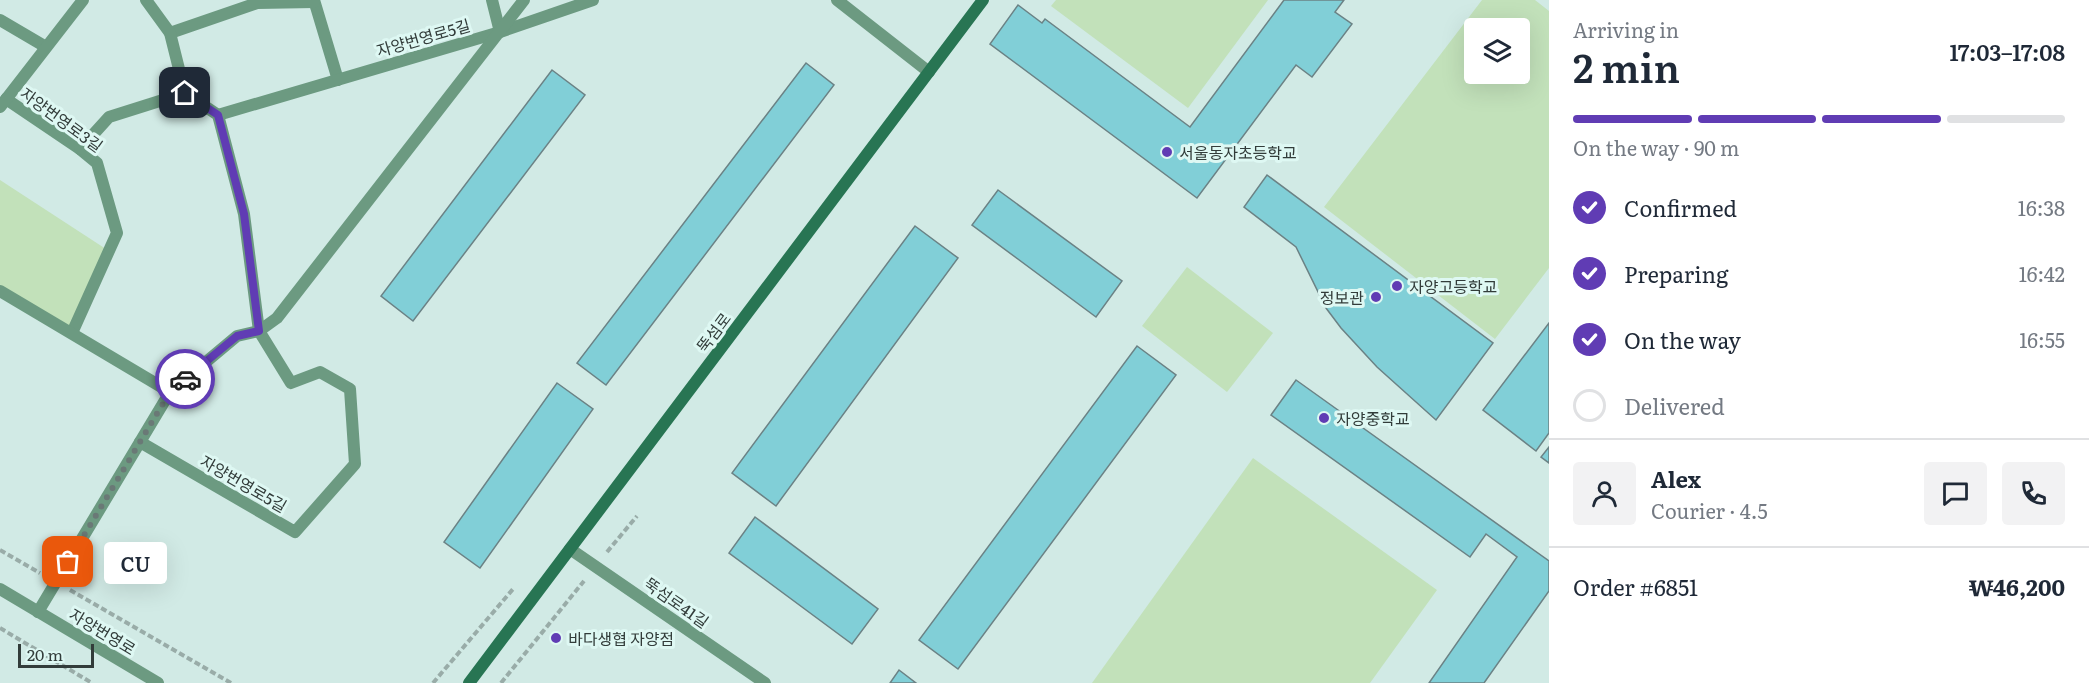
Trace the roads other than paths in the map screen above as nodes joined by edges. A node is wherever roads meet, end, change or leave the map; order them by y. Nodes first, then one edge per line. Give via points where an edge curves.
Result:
1 (83, 0) edge
2 (146, 0) edge
3 (492, 0) edge
4 (524, 0) edge
5 (593, 0) edge
6 (837, 0) edge
7 (983, 0) edge
8 (314, 1) edge
9 (0, 20) edge
10 (500, 32) junction
11 (170, 33) junction
12 (46, 46) junction
13 (929, 72) junction
14 (338, 80) junction
15 (185, 93) junction
16 (3, 103) edge
17 (218, 115) junction
18 (80, 149) junction
19 (0, 291) edge
20 (259, 331) junction
21 (72, 333) junction
22 (170, 392) junction
23 (140, 442) junction
24 (570, 549) junction
25 (0, 589) edge
26 (38, 612) junction
27 (149, 681) edge
28 (469, 683) edge
29 (765, 683) edge

1 - 12 street, 자양번영로3길
2 - 11 street
3 - 10 street
4 - 10 street, 자양번영로5길
5 - 10 street
6 - 13 street
7 - 13 main road, 뚝섬로
8 - 11 street via 257,3
8 - 14 street
9 - 12 street
10 - 14 street, 자양번영로5길
10 - 20 street, 자양번영로5길 via 277,318
11 - 15 street
12 - 16 street, 자양번영로3길
13 - 24 main road, 뚝섬로
14 - 17 street, 자양번영로5길
15 - 17 street
15 - 18 street via 109,117
16 - 18 street, 자양번영로3길
17 - 20 street via 244,214
18 - 21 street, 자양번영로3길 via 97,163 117,233
19 - 21 street
20 - 22 street, 자양번영로5길 via 237,336
20 - 23 street, 자양번영로5길 via 291,384 320,372 350,389 355,464 295,532
21 - 22 street
22 - 23 street, 자양번영로5길
23 - 26 street, 자양번영로5길
24 - 28 main road, 뚝섬로
24 - 29 street, 뚝섬로41길
25 - 26 street, 자양번영로
26 - 27 street, 자양번영로

